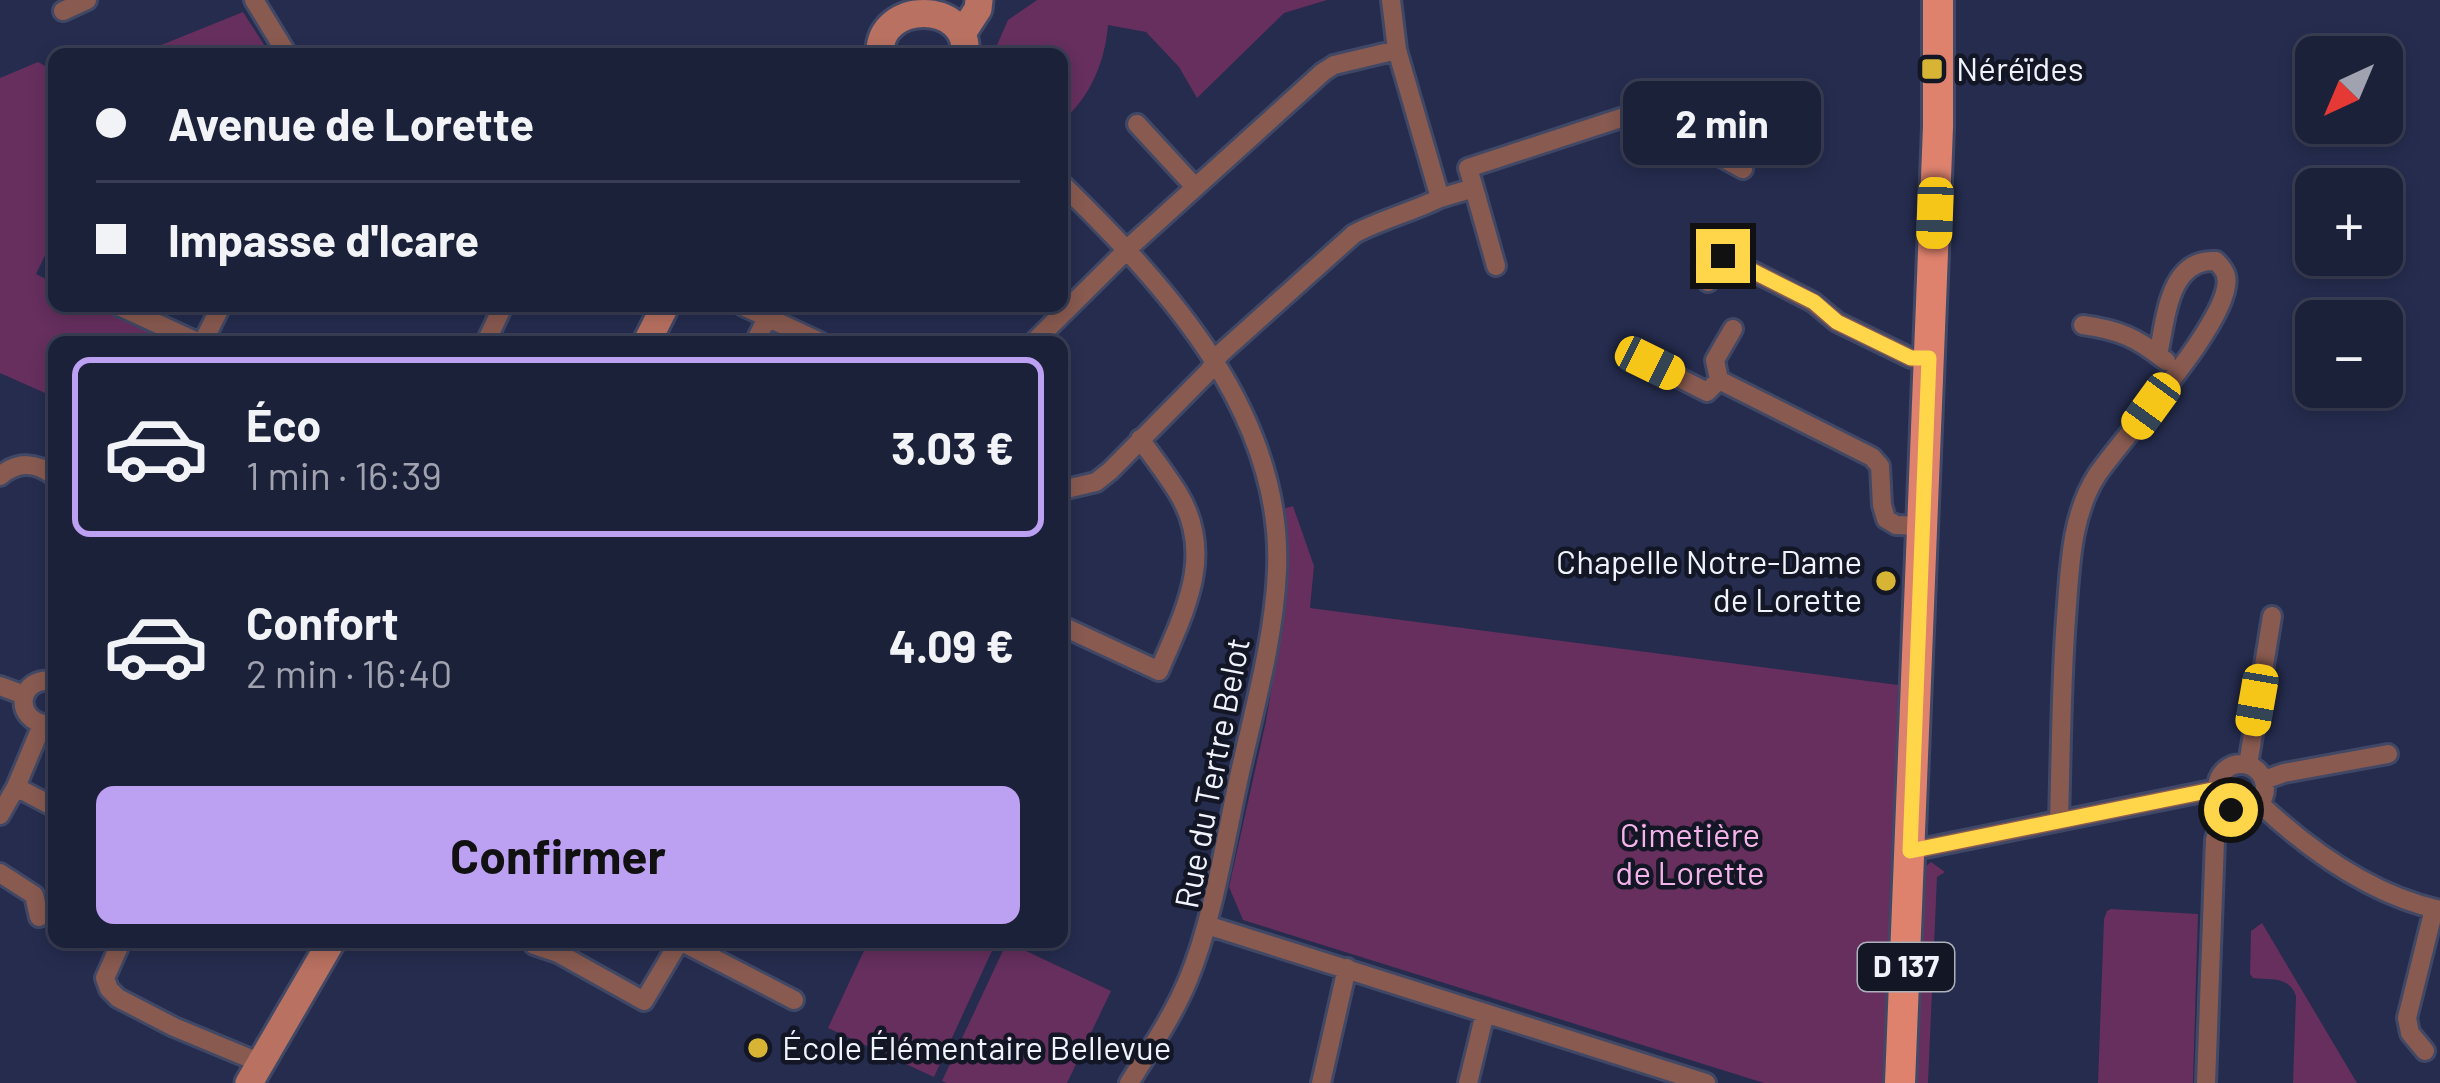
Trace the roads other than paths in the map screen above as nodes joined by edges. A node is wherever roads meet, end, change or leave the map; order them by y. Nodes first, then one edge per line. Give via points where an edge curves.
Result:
1 (87, 0) edge
2 (254, 0) edge
3 (979, 0) edge
4 (1391, 0) edge
5 (1938, 0) edge
6 (950, 4) edge
7 (885, 9) edge
8 (63, 11) dead end
9 (964, 43) edge
10 (283, 48) edge
11 (881, 48) edge
12 (1397, 50) junction
13 (1137, 124) dead end
14 (1743, 169) dead end
15 (1195, 187) junction
16 (1474, 188) junction
17 (1068, 190) edge
18 (1440, 198) junction
19 (1128, 249) junction
20 (1496, 266) dead end
21 (1708, 282) dead end
22 (1068, 308) edge
23 (132, 312) edge
24 (774, 312) edge
25 (1064, 312) edge
26 (2083, 325) dead end
27 (1733, 329) dead end
28 (186, 336) edge
29 (811, 336) edge
30 (1040, 336) edge
31 (2158, 355) junction
32 (1929, 358) junction
33 (1214, 362) junction
34 (1650, 363) dead end
35 (2179, 372) junction
36 (1719, 380) junction
37 (1140, 440) junction
38 (48, 472) edge
39 (0, 476) edge
40 (1068, 489) edge
41 (1923, 526) junction
42 (2272, 616) dead end
43 (1068, 629) edge
44 (48, 677) edge
45 (0, 686) edge
46 (24, 695) junction
47 (48, 724) edge
48 (2388, 754) dead end
49 (2248, 765) junction
50 (2264, 780) junction
51 (16, 787) junction
52 (2217, 789) junction
53 (2260, 803) junction
54 (48, 804) edge
55 (2231, 810) junction
56 (0, 815) edge
57 (2059, 821) junction
58 (1910, 851) junction
59 (0, 872) edge
60 (2437, 910) edge
61 (39, 916) dead end
62 (1207, 925) junction
63 (118, 948) edge
64 (328, 948) edge
65 (545, 948) edge
66 (677, 948) edge
67 (693, 948) edge
68 (1348, 968) junction
69 (794, 1000) dead end
70 (1484, 1012) junction
71 (2425, 1051) dead end
72 (255, 1073) edge
73 (1129, 1083) edge
74 (1321, 1083) edge
75 (1468, 1083) edge
76 (1706, 1083) edge
77 (1900, 1083) edge
78 (2206, 1083) edge

1 - 8 street
2 - 10 street
3 - 9 street
4 - 12 street
5 - 32 main road, D 137
6 - 7 street
6 - 9 street
7 - 11 street
12 - 15 street via 1323,72
12 - 18 street
13 - 15 street
14 - 16 street via 1648,117 1624,117 1468,168
15 - 19 street
16 - 18 street
16 - 20 street
17 - 19 street, Rue du Tertre Belot
18 - 33 street via 1354,234
19 - 22 street
19 - 33 street, Rue du Tertre Belot
21 - 32 street via 1723,256 1837,322 1911,358
23 - 28 street
24 - 29 street
25 - 30 street
26 - 31 street via 2134,337
27 - 36 street via 1715,360
31 - 35 street
31 - 35 street via 2176,283 2189,266 2216,261 2227,282
32 - 41 main road, D 137
33 - 37 street
33 - 62 street, Rue du Tertre Belot via 1258,445 1277,571
34 - 36 street via 1707,392
35 - 57 street via 2098,475 2077,521
36 - 41 street via 1872,457 1886,519
37 - 40 street via 1096,482
37 - 43 street via 1181,497 1193,532 1192,592 1159,671
38 - 39 street via 35,464
41 - 58 main road, D 137
42 - 49 street
44 - 46 street
45 - 46 street
46 - 47 street via 30,719
47 - 51 street
48 - 50 street
49 - 50 street
49 - 52 street via 2226,769
50 - 53 street
51 - 54 street
51 - 56 street
52 - 55 street
52 - 57 street
53 - 55 street
53 - 60 street via 2361,880
55 - 78 street via 2216,840
57 - 58 street
58 - 77 main road, D 137
59 - 61 street via 34,895
60 - 71 street via 2407,1018
62 - 68 street, Rue du Tertre Belot
62 - 73 street via 1187,984
63 - 72 street via 105,978 118,998
64 - 72 street
65 - 66 street via 644,1001
67 - 69 street
68 - 70 street, Rue du Tertre Belot
68 - 74 street
70 - 75 street
70 - 76 street, Rue du Tertre Belot

